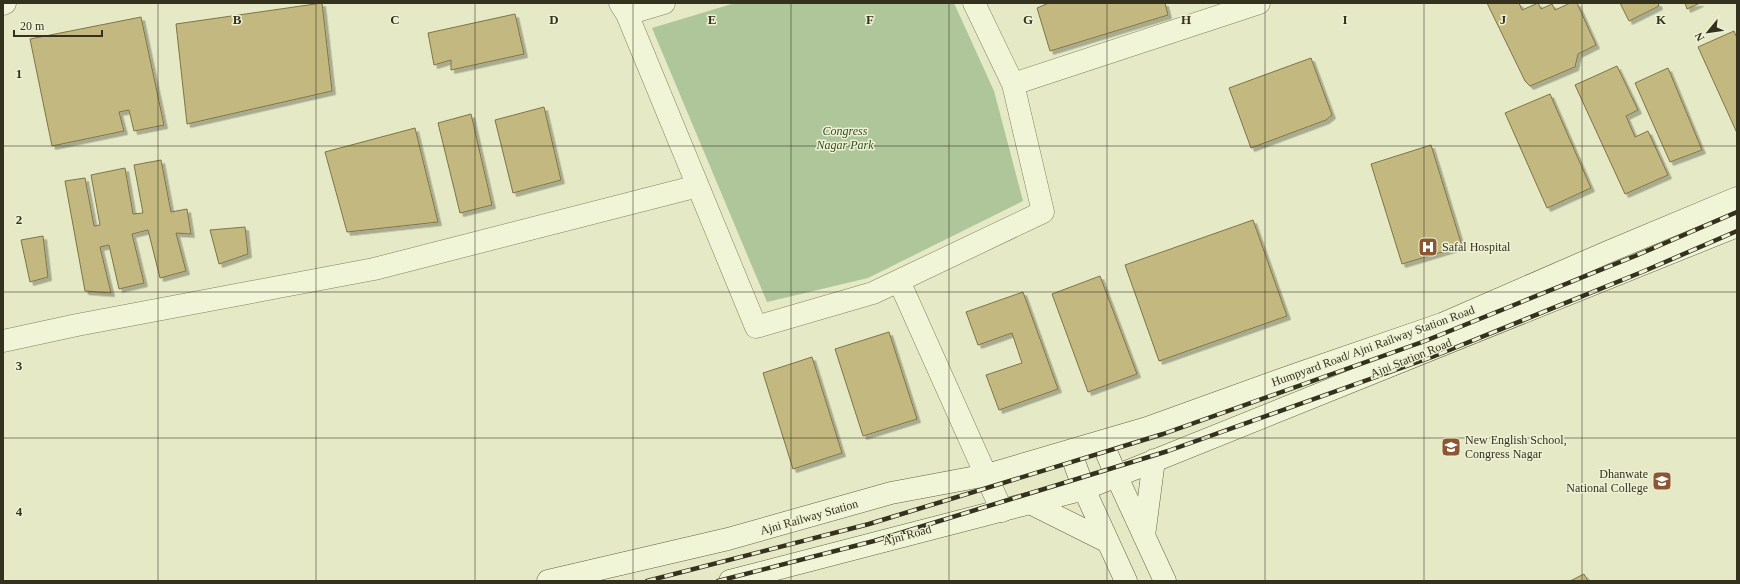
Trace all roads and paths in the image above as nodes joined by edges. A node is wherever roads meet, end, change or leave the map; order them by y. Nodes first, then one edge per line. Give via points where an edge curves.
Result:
1 (664, 3) edge
2 (974, 3) edge
3 (1259, 3) edge
4 (624, 8) edge
5 (1013, 84) junction
6 (698, 186) junction
7 (1737, 198) edge
8 (1689, 218) junction
9 (1737, 226) edge
10 (1700, 242) junction
11 (899, 281) junction
12 (3, 341) edge
13 (1102, 442) junction
14 (1070, 451) junction
15 (1154, 460) junction
16 (987, 475) junction
17 (1116, 475) junction
18 (1084, 489) junction
19 (1030, 503) junction
20 (1002, 511) junction
21 (1144, 536) junction
22 (1108, 542) junction
23 (548, 581) edge
24 (730, 581) edge
25 (1126, 581) edge
26 (1165, 581) edge

1 - 4 main road
2 - 5 main road
3 - 5 main road
4 - 6 main road
5 - 11 main road via 1043,212
6 - 11 main road via 756,327 873,293
6 - 12 main road via 374,269
7 - 8 main road, Humpyard Road/ Ajni Railway Station Road
8 - 10 main road
8 - 13 main road, Humpyard Road/ Ajni Railway Station Road via 1442,324
9 - 10 main road, Ajni Station Road
10 - 15 main road, Ajni Station Road
11 - 16 main road
13 - 14 main road, Humpyard Road/ Ajni Railway Station Road
13 - 17 main road
14 - 16 main road, Ajni Railway Station
14 - 18 main road
15 - 17 main road, Ajni Station Road
15 - 21 main road
16 - 20 main road
16 - 23 main road, Ajni Railway Station via 891,493 728,539
17 - 18 main road, Ajni Station Road
17 - 21 main road
18 - 19 main road, Ajni Road
18 - 22 main road
19 - 20 main road, Ajni Road
19 - 22 main road
20 - 24 main road, Ajni Road
21 - 26 main road
22 - 25 main road

